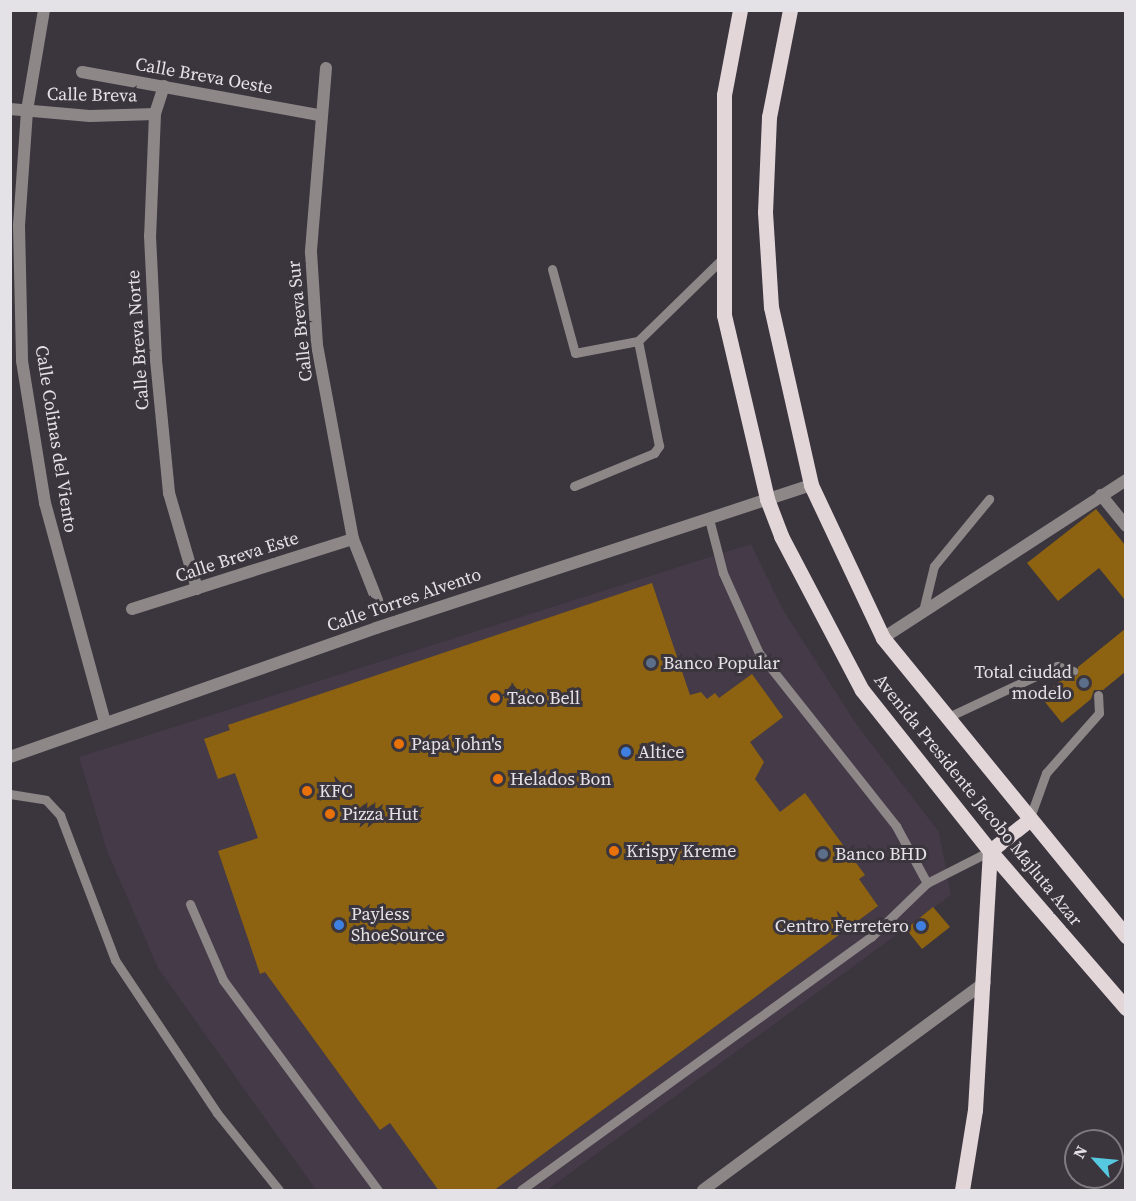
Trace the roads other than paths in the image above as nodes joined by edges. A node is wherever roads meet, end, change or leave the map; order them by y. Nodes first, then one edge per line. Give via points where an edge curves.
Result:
1 (44, 10) edge
2 (740, 10) edge
3 (790, 10) edge
4 (326, 68) dead end
5 (82, 72) dead end
6 (164, 86) junction
7 (10, 109) edge
8 (27, 111) junction
9 (155, 114) junction
10 (319, 115) junction
11 (721, 260) junction
12 (552, 268) dead end
13 (638, 341) junction
14 (1125, 480) edge
15 (812, 485) junction
16 (574, 486) dead end
17 (1101, 495) junction
18 (767, 499) junction
19 (989, 499) dead end
20 (709, 519) junction
21 (1125, 526) edge
22 (353, 539) junction
23 (197, 589) junction
24 (377, 600) dead end
25 (132, 609) dead end
26 (923, 611) junction
27 (883, 638) junction
28 (1073, 671) dead end
29 (1098, 695) dead end
30 (946, 718) junction
31 (105, 723) junction
32 (10, 757) edge
33 (10, 794) edge
34 (1029, 820) junction
35 (990, 851) junction
36 (927, 883) junction
37 (190, 904) dead end
38 (1125, 936) edge
39 (985, 982) junction
40 (1125, 1008) edge
41 (279, 1191) edge
42 (378, 1191) edge
43 (521, 1191) edge
44 (703, 1191) edge
45 (962, 1191) edge

1 - 8 street, Calle Colinas del Viento
2 - 11 main road, Avenida Presidente Jacobo Majluta Azar via 724,96
3 - 15 main road, Avenida Presidente Jacobo Majluta Azar via 769,117 765,212 771,307
4 - 10 street, Calle Breva Sur
5 - 6 street, Calle Breva Oeste
6 - 9 street, Calle Breva Norte
6 - 10 street, Calle Breva Oeste
7 - 8 street, Calle Breva
8 - 9 street, Calle Breva
8 - 31 street, Calle Colinas del Viento via 19,226 21,361 45,503
9 - 23 street, Calle Breva Norte via 150,236 156,360 169,493
10 - 22 street, Calle Breva Sur via 311,252 317,345
11 - 13 lane
11 - 18 main road, Avenida Presidente Jacobo Majluta Azar via 724,315
12 - 13 lane via 575,353
13 - 16 lane via 659,446 654,453
14 - 17 street
15 - 18 street, Calle Torres Alvento
15 - 27 main road, Avenida Presidente Jacobo Majluta Azar
17 - 21 street
17 - 26 street
18 - 20 street, Calle Torres Alvento
18 - 35 main road, Avenida Presidente Jacobo Majluta Azar via 826,629 862,690
19 - 26 lane via 934,566
20 - 31 street, Calle Torres Alvento
20 - 36 lane via 723,573 759,653 896,826
22 - 23 street, Calle Breva Este
22 - 24 street, Calle Breva Sur
23 - 25 street, Calle Breva Este
26 - 27 street
27 - 30 main road, Avenida Presidente Jacobo Majluta Azar
28 - 30 lane via 1057,666
29 - 34 lane via 1098,713 1046,773
30 - 34 main road, Avenida Presidente Jacobo Majluta Azar
31 - 32 street, Calle Torres Alvento
33 - 41 lane via 46,800 60,814 116,960 217,1113
34 - 35 main road
34 - 38 main road, Avenida Presidente Jacobo Majluta Azar
35 - 36 lane
35 - 39 main road
35 - 40 main road, Avenida Presidente Jacobo Majluta Azar
36 - 43 lane via 871,937
37 - 42 lane via 223,980
39 - 44 street
39 - 45 main road

